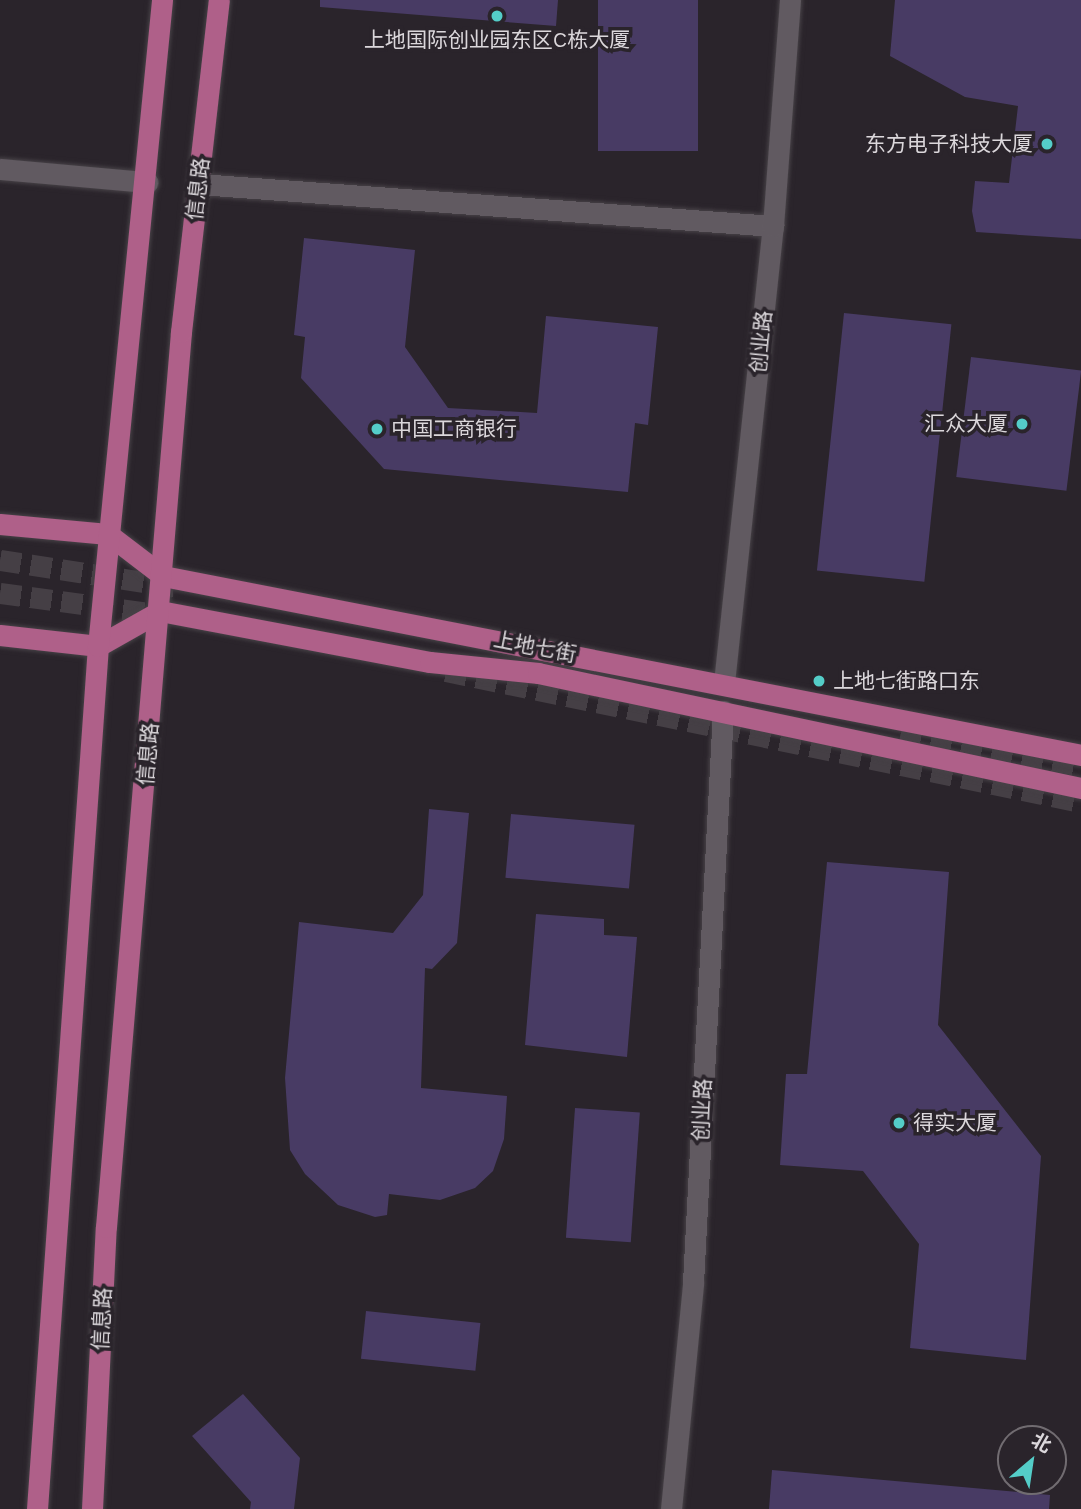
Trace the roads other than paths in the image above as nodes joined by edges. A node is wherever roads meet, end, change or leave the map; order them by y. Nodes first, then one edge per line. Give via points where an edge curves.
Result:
1 (162, 0) edge
2 (219, 0) edge
3 (790, 0) edge
4 (0, 169) edge
5 (147, 182) junction
6 (199, 184) junction
7 (773, 226) junction
8 (0, 524) edge
9 (108, 534) junction
10 (163, 576) junction
11 (160, 611) junction
12 (0, 635) edge
13 (98, 646) junction
14 (723, 684) junction
15 (723, 711) junction
16 (1081, 755) edge
17 (1081, 788) edge
18 (37, 1509) edge
19 (92, 1509) edge
20 (671, 1509) edge

1 - 5 main road
2 - 6 main road, 信息路
3 - 7 street, 创业路
4 - 5 street
5 - 9 main road
6 - 7 street
6 - 10 main road, 信息路 via 181,332
7 - 14 street, 创业路
8 - 9 main road
9 - 10 main road, 上地七街
9 - 13 main road
10 - 11 main road, 信息路
10 - 14 main road, 上地七街
11 - 13 main road
11 - 15 main road, 上地七街 via 430,662 538,673
11 - 19 main road, 信息路 via 106,1227
12 - 13 main road
13 - 18 main road
14 - 16 main road, 上地七街
15 - 17 main road, 上地七街
15 - 20 street, 创业路 via 692,1283

